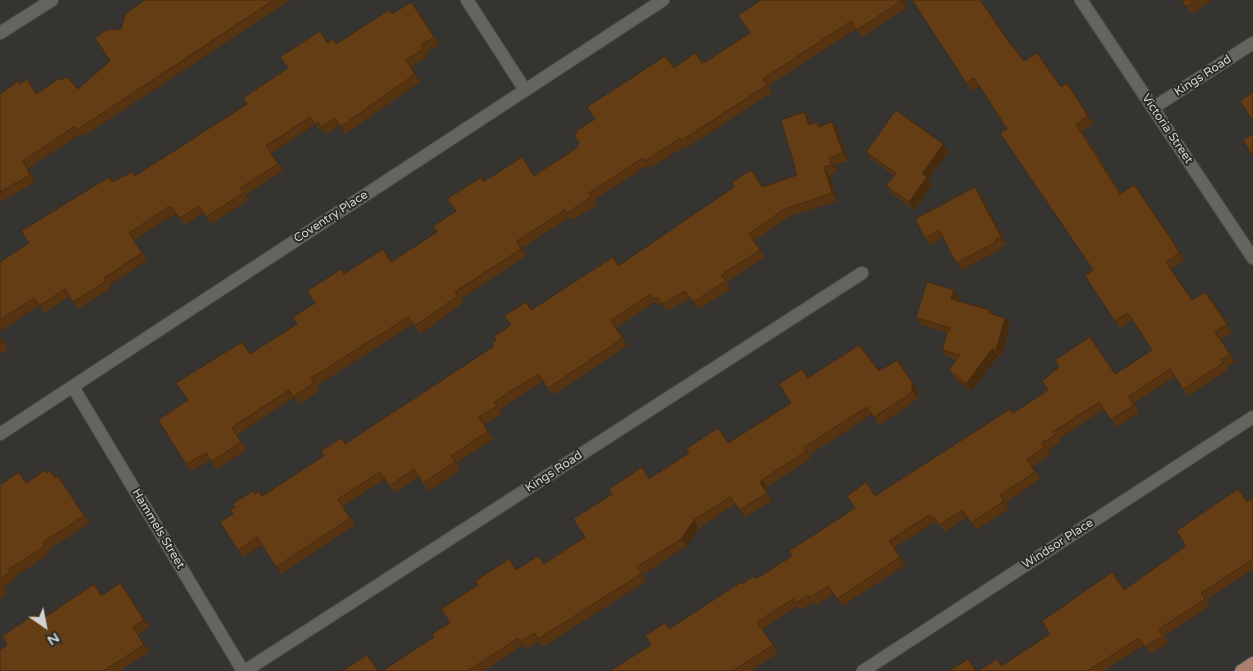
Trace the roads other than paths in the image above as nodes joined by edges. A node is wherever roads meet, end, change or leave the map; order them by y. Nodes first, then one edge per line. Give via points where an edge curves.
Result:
1 (52, 0) edge
2 (468, 0) edge
3 (663, 0) edge
4 (1081, 0) edge
5 (0, 33) edge
6 (1253, 43) edge
7 (525, 90) junction
8 (1153, 108) junction
9 (1253, 258) edge
10 (862, 273) dead end
11 (72, 388) junction
12 (1253, 417) edge
13 (0, 434) edge
14 (1253, 663) edge
15 (244, 671) edge
16 (863, 671) edge
17 (1241, 671) edge

1 - 5 street
2 - 7 street
3 - 7 street, Coventry Place
4 - 8 street, Victoria Street
6 - 8 street, Kings Road
7 - 11 street, Coventry Place
8 - 9 street, Victoria Street
10 - 15 street, Kings Road
11 - 13 street, Coventry Place
11 - 15 street, Hammels Street
12 - 16 street, Windsor Place
14 - 17 main road

